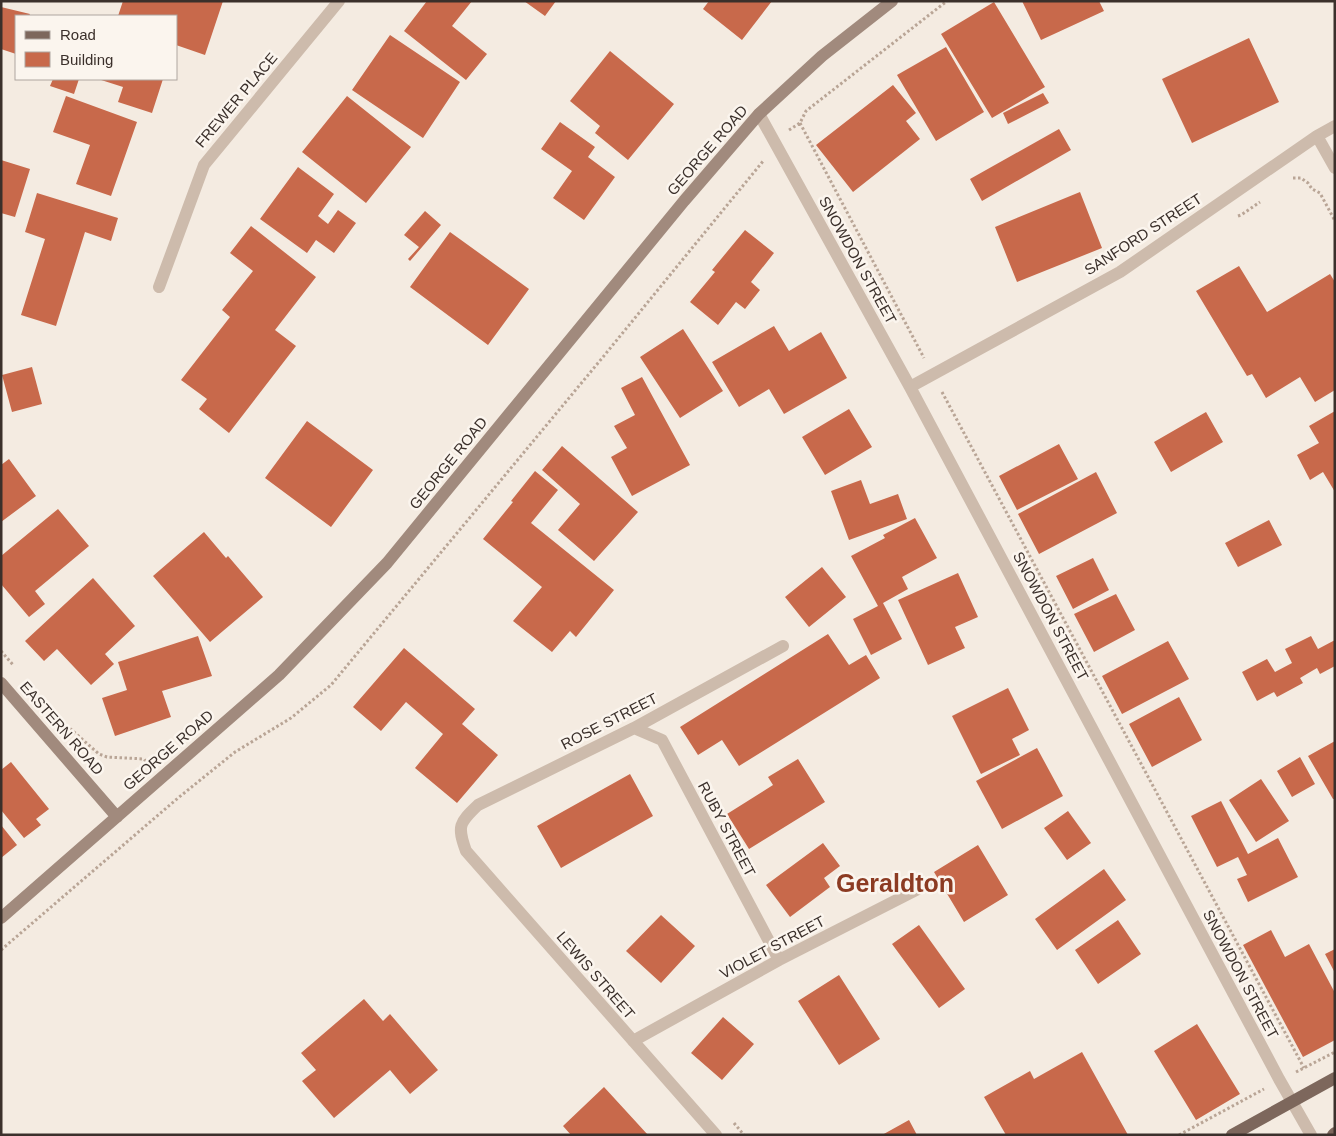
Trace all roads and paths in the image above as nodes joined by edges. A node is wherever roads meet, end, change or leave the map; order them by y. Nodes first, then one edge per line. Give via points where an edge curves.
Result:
1 (339, 1) edge
2 (892, 1) edge
3 (947, 1) edge
4 (759, 114) junction
5 (800, 123) junction
6 (1335, 126) edge
7 (790, 129) dead end
8 (1317, 136) junction
9 (1335, 168) edge
10 (1286, 183) dead end
11 (1264, 199) dead end
12 (1233, 216) dead end
13 (1335, 221) edge
14 (159, 287) dead end
15 (924, 358) dead end
16 (910, 387) junction
17 (942, 391) dead end
18 (783, 646) dead end
19 (1, 651) edge
20 (19, 672) dead end
21 (1, 683) edge
22 (61, 719) dead end
23 (634, 728) junction
24 (149, 766) dead end
25 (173, 791) dead end
26 (178, 798) dead end
27 (117, 817) junction
28 (459, 833) joint
29 (928, 884) dead end
30 (1, 918) edge
31 (779, 960) junction
32 (633, 1041) junction
33 (1335, 1052) edge
34 (1335, 1078) edge
35 (1260, 1091) dead end
36 (1293, 1102) junction
37 (716, 1135) edge
38 (1179, 1135) edge
39 (1232, 1135) edge
40 (1311, 1135) edge

1 - 14 street, FREWER PLACE via 204,165
2 - 4 street, GEORGE ROAD via 822,56
3 - 5 path via 806,111
4 - 16 street, SNOWDON STREET
4 - 27 street, GEORGE ROAD via 387,563 279,675
5 - 7 path
5 - 15 path
6 - 8 street, SANFORD STREET
8 - 9 street
8 - 16 street, SANFORD STREET via 1120,272
10 - 13 path via 1293,178 1301,178 1308,183 1320,193
11 - 12 path via 1241,215
16 - 36 street, SNOWDON STREET
17 - 33 path via 1304,1068
18 - 23 street, ROSE STREET
19 - 20 path
21 - 27 street, EASTERN ROAD
22 - 24 path via 99,754 144,759
23 - 28 street, ROSE STREET via 478,805 464,818
23 - 31 street, RUBY STREET via 662,740
25 - 26 path
27 - 30 street, GEORGE ROAD
28 - 32 street, LEWIS STREET via 466,851
29 - 31 street, VIOLET STREET
31 - 32 street, VIOLET STREET
32 - 37 street, LEWIS STREET
34 - 36 main road
35 - 38 path
36 - 39 main road
36 - 40 street, SNOWDON STREET

